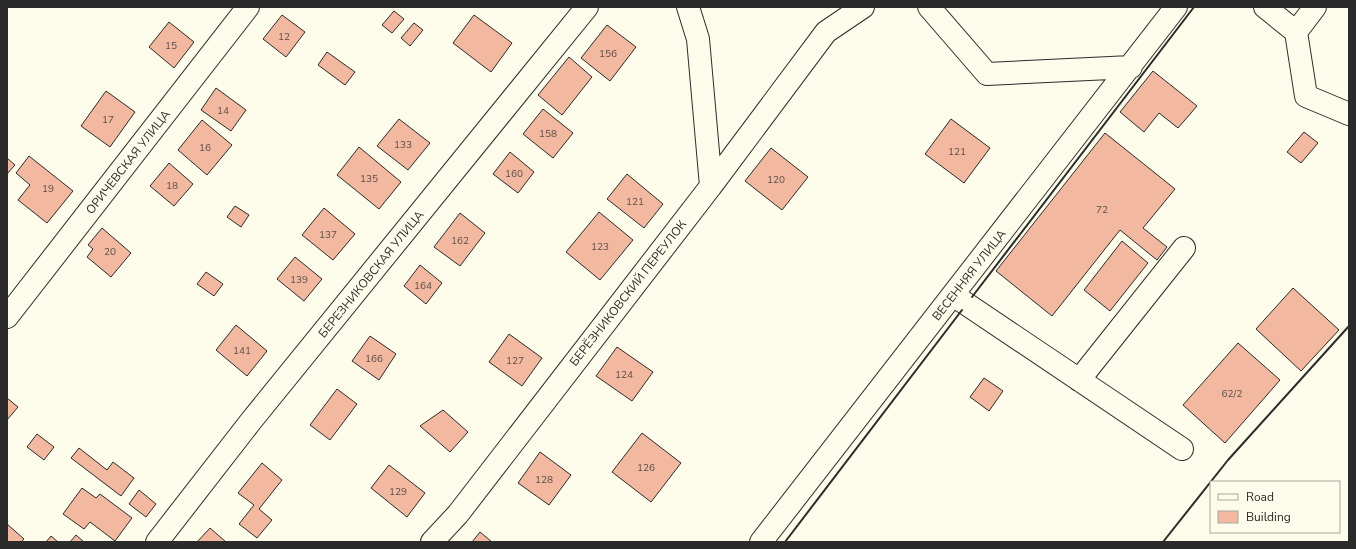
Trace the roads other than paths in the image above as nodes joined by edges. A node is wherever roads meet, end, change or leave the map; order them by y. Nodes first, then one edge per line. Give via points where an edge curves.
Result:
1 (248, 7) edge
2 (587, 7) edge
3 (688, 7) edge
4 (863, 7) edge
5 (930, 7) edge
6 (1176, 7) edge
7 (1265, 7) edge
8 (1315, 7) edge
9 (1296, 32) junction
10 (1131, 67) junction
11 (1349, 114) edge
12 (711, 186) junction
13 (1184, 248) dead end
14 (953, 295) junction
15 (7, 317) edge
16 (1079, 380) junction
17 (1182, 449) dead end
18 (157, 542) edge
19 (432, 542) edge
20 (761, 542) edge

1 - 15 street, ОРИЧЕВСКАЯ УЛИЦА
2 - 18 street, БЕРЕЗНИКОВСКАЯ УЛИЦА via 251,421
3 - 12 street via 698,39
4 - 12 street, БЕРЁЗНИКОВСКИЙ ПЕРЕУЛОК via 826,32
5 - 10 street via 987,74
6 - 10 street, ВЕСЕННЯЯ УЛИЦА
7 - 9 street
8 - 9 street
9 - 11 street via 1306,96
10 - 14 street, ВЕСЕННЯЯ УЛИЦА
12 - 19 street, БЕРЁЗНИКОВСКИЙ ПЕРЕУЛОК via 458,514
13 - 16 street
14 - 16 street
14 - 20 street, ВЕСЕННЯЯ УЛИЦА
16 - 17 street

